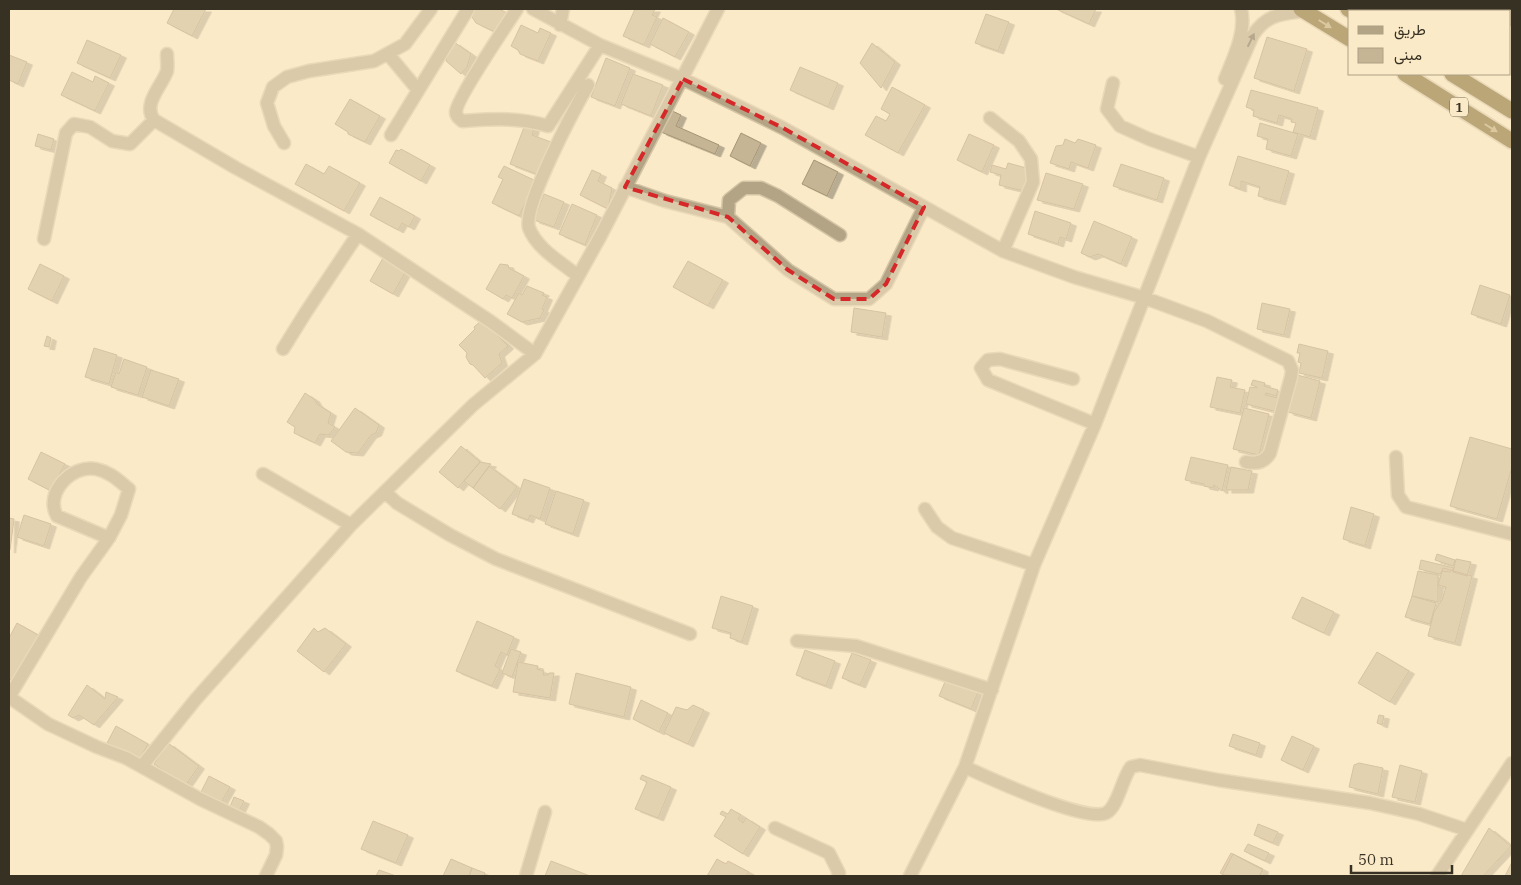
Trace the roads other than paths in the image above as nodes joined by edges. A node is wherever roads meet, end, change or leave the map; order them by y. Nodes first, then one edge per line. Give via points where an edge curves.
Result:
1 (431, 9) edge
2 (468, 9) edge
3 (517, 9) edge
4 (532, 9) edge
5 (563, 9) edge
6 (718, 9) edge
7 (1241, 9) edge
8 (1303, 10) edge
9 (560, 25) junction
10 (1348, 38) edge
11 (600, 45) junction
12 (167, 54) dead end
13 (388, 54) junction
14 (1407, 75) edge
15 (1454, 75) edge
16 (683, 79) junction
17 (1112, 83) dead end
18 (588, 85) dead end
19 (418, 90) junction
20 (1512, 111) edge
21 (1216, 116) junction
22 (990, 118) dead end
23 (154, 120) junction
24 (391, 135) dead end
25 (1512, 141) edge
26 (284, 143) dead end
27 (1199, 157) junction
28 (625, 187) junction
29 (924, 207) junction
30 (728, 217) junction
31 (358, 234) junction
32 (840, 235) dead end
33 (44, 239) dead end
34 (1003, 251) junction
35 (578, 276) junction
36 (1145, 298) junction
37 (283, 349) dead end
38 (535, 354) junction
39 (1073, 380) dead end
40 (1095, 424) junction
41 (1396, 457) dead end
42 (1246, 462) dead end
43 (264, 474) dead end
44 (385, 492) junction
45 (925, 510) dead end
46 (352, 525) junction
47 (1512, 534) edge
48 (109, 538) junction
49 (1034, 565) junction
50 (690, 634) dead end
51 (797, 641) dead end
52 (992, 690) junction
53 (9, 697) edge
54 (1512, 762) edge
55 (142, 766) junction
56 (965, 767) junction
57 (545, 812) dead end
58 (775, 828) dead end
59 (1468, 830) junction
60 (266, 876) edge
61 (526, 876) edge
62 (838, 876) edge
63 (910, 876) edge
64 (1437, 876) edge

1 - 13 street via 405,44
2 - 19 street
3 - 11 street via 456,110 462,121 516,119 548,126
4 - 9 street
5 - 9 street
6 - 16 street
7 - 21 street via 1242,27
8 -> 10 highway
21 -> 8 street via 1261,24 1274,16
9 - 11 street
11 - 16 street
12 - 23 street via 167,71 149,108
13 - 19 street
13 - 26 street via 374,61 287,77 273,86 267,104
14 -> 25 highway, 1
15 - 20 highway
16 - 28 street
16 - 29 street via 783,128
17 - 27 street via 1107,109 1120,126
18 - 35 street via 562,133 530,208 528,227 537,243
19 - 24 street
21 - 27 street
22 - 34 street via 1019,141 1031,159 1033,182
23 - 31 street
23 - 33 street via 130,144 112,141 90,128 74,124 70,128 66,133
27 - 36 street
28 - 30 street
28 - 35 street
29 - 30 street via 886,284 869,299 834,299 788,270
29 - 34 street
30 - 32 street via 729,200 744,188 761,188
31 - 37 street
31 - 38 street
34 - 36 street
35 - 38 street
36 - 40 street
36 - 42 street via 1207,321 1288,361 1291,377 1270,453 1257,463
38 - 44 street via 473,405
39 - 40 street via 1000,359 988,360 981,368 988,380
40 - 49 street
41 - 47 street via 1398,495 1406,507
43 - 46 street
44 - 46 street
44 - 50 street via 397,503 450,535 496,559
45 - 49 street via 937,527 952,538
46 - 55 street via 196,699
48 - 48 street via 57,516 53,509 53,499 60,484 79,469 94,468 112,474 129,489
48 - 53 street via 81,577
49 - 52 street
51 - 52 street via 856,646
52 - 56 street
53 - 55 street via 48,724
54 - 59 street
55 - 60 street via 269,834 277,847
56 - 59 street via 1048,802 1089,815 1106,813 1113,806 1126,773 1131,767 1140,765 1370,803 1420,814
56 - 63 street
57 - 61 street
58 - 62 street via 830,853
59 - 64 street

